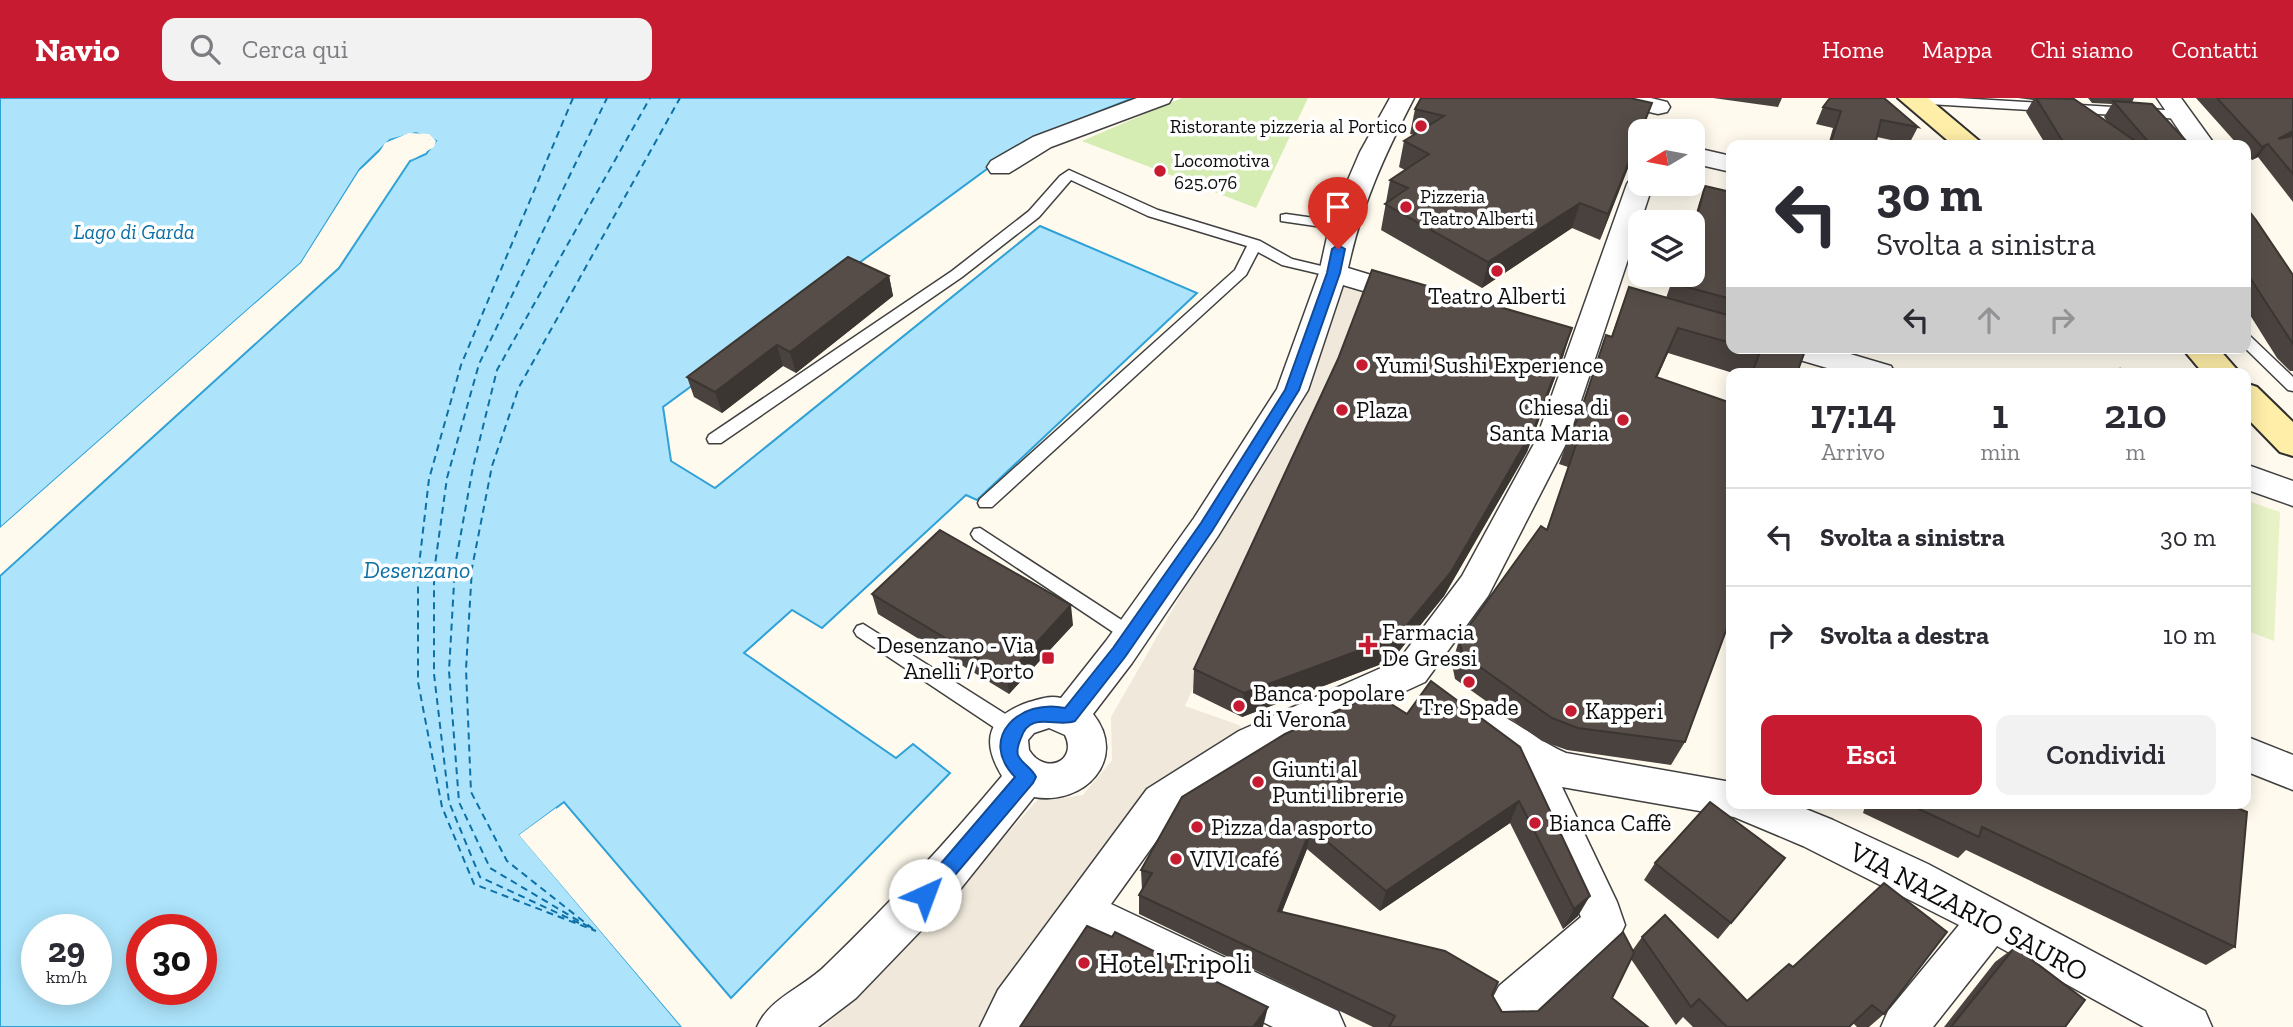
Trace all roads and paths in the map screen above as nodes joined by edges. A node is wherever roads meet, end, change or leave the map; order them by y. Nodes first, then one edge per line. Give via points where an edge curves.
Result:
1 (1160, 98) edge
2 (1402, 98) edge
3 (1619, 98) edge
4 (1912, 98) edge
5 (2176, 106) edge
6 (1657, 112) edge
7 (1964, 140) edge
8 (2199, 140) edge
9 (1705, 158) edge
10 (1726, 163) edge
11 (999, 167) dead end
12 (1638, 196) edge
13 (1286, 218) dead end
14 (1343, 226) junction
15 (1255, 244) junction
16 (1333, 273) junction
17 (1444, 305) edge
18 (2251, 345) edge
19 (1815, 354) edge
20 (2204, 354) edge
21 (1864, 368) edge
22 (2218, 368) edge
23 (2293, 386) edge
24 (2251, 401) edge
25 (715, 439) dead end
26 (2293, 443) edge
27 (2251, 478) edge
28 (2293, 494) edge
29 (986, 503) dead end
30 (979, 534) dead end
31 (863, 631) dead end
32 (1131, 635) junction
33 (1448, 698) junction
34 (1069, 716) junction
35 (1014, 730) junction
36 (1527, 755) junction
37 (2251, 756) edge
38 (2293, 773) edge
39 (1027, 777) junction
40 (1726, 799) edge
41 (1760, 809) edge
42 (1080, 911) junction
43 (1992, 920) junction
44 (1512, 1007) dead end
45 (780, 1027) edge
46 (1003, 1027) edge
47 (1322, 1027) edge
48 (1904, 1027) edge
49 (2189, 1027) edge

1 - 11 street via 1042,142
2 - 14 street via 1363,174
3 - 6 street
4 - 5 lane
4 - 7 main road
5 - 8 street
9 - 10 street
12 - 33 street via 1617,295 1572,343 1552,440 1475,586
13 - 14 lane
14 - 16 street
15 - 16 lane via 1287,262
15 - 25 lane via 1153,213 1069,174 1037,212 921,300
15 - 29 lane via 1241,272
16 - 17 street
16 - 32 street via 1292,390
18 - 23 lane
19 - 21 street
20 - 22 main road
24 - 26 main road
27 - 28 street
30 - 32 lane
31 - 35 lane
32 - 34 street
33 - 36 street
33 - 42 street via 1253,743 1161,802
34 - 35 street via 1039,713
34 - 39 street via 1085,732 1088,752 1083,763 1064,778
35 - 39 street via 1008,750 1011,761
36 - 40 street via 1563,770
36 - 44 street via 1603,925
37 - 38 street
39 - 45 street via 943,878 840,983
41 - 43 street, VIA NAZARIO SAURO via 1830,838
42 - 46 street
42 - 47 street
43 - 48 street
43 - 49 street, VIA NAZARIO SAURO

